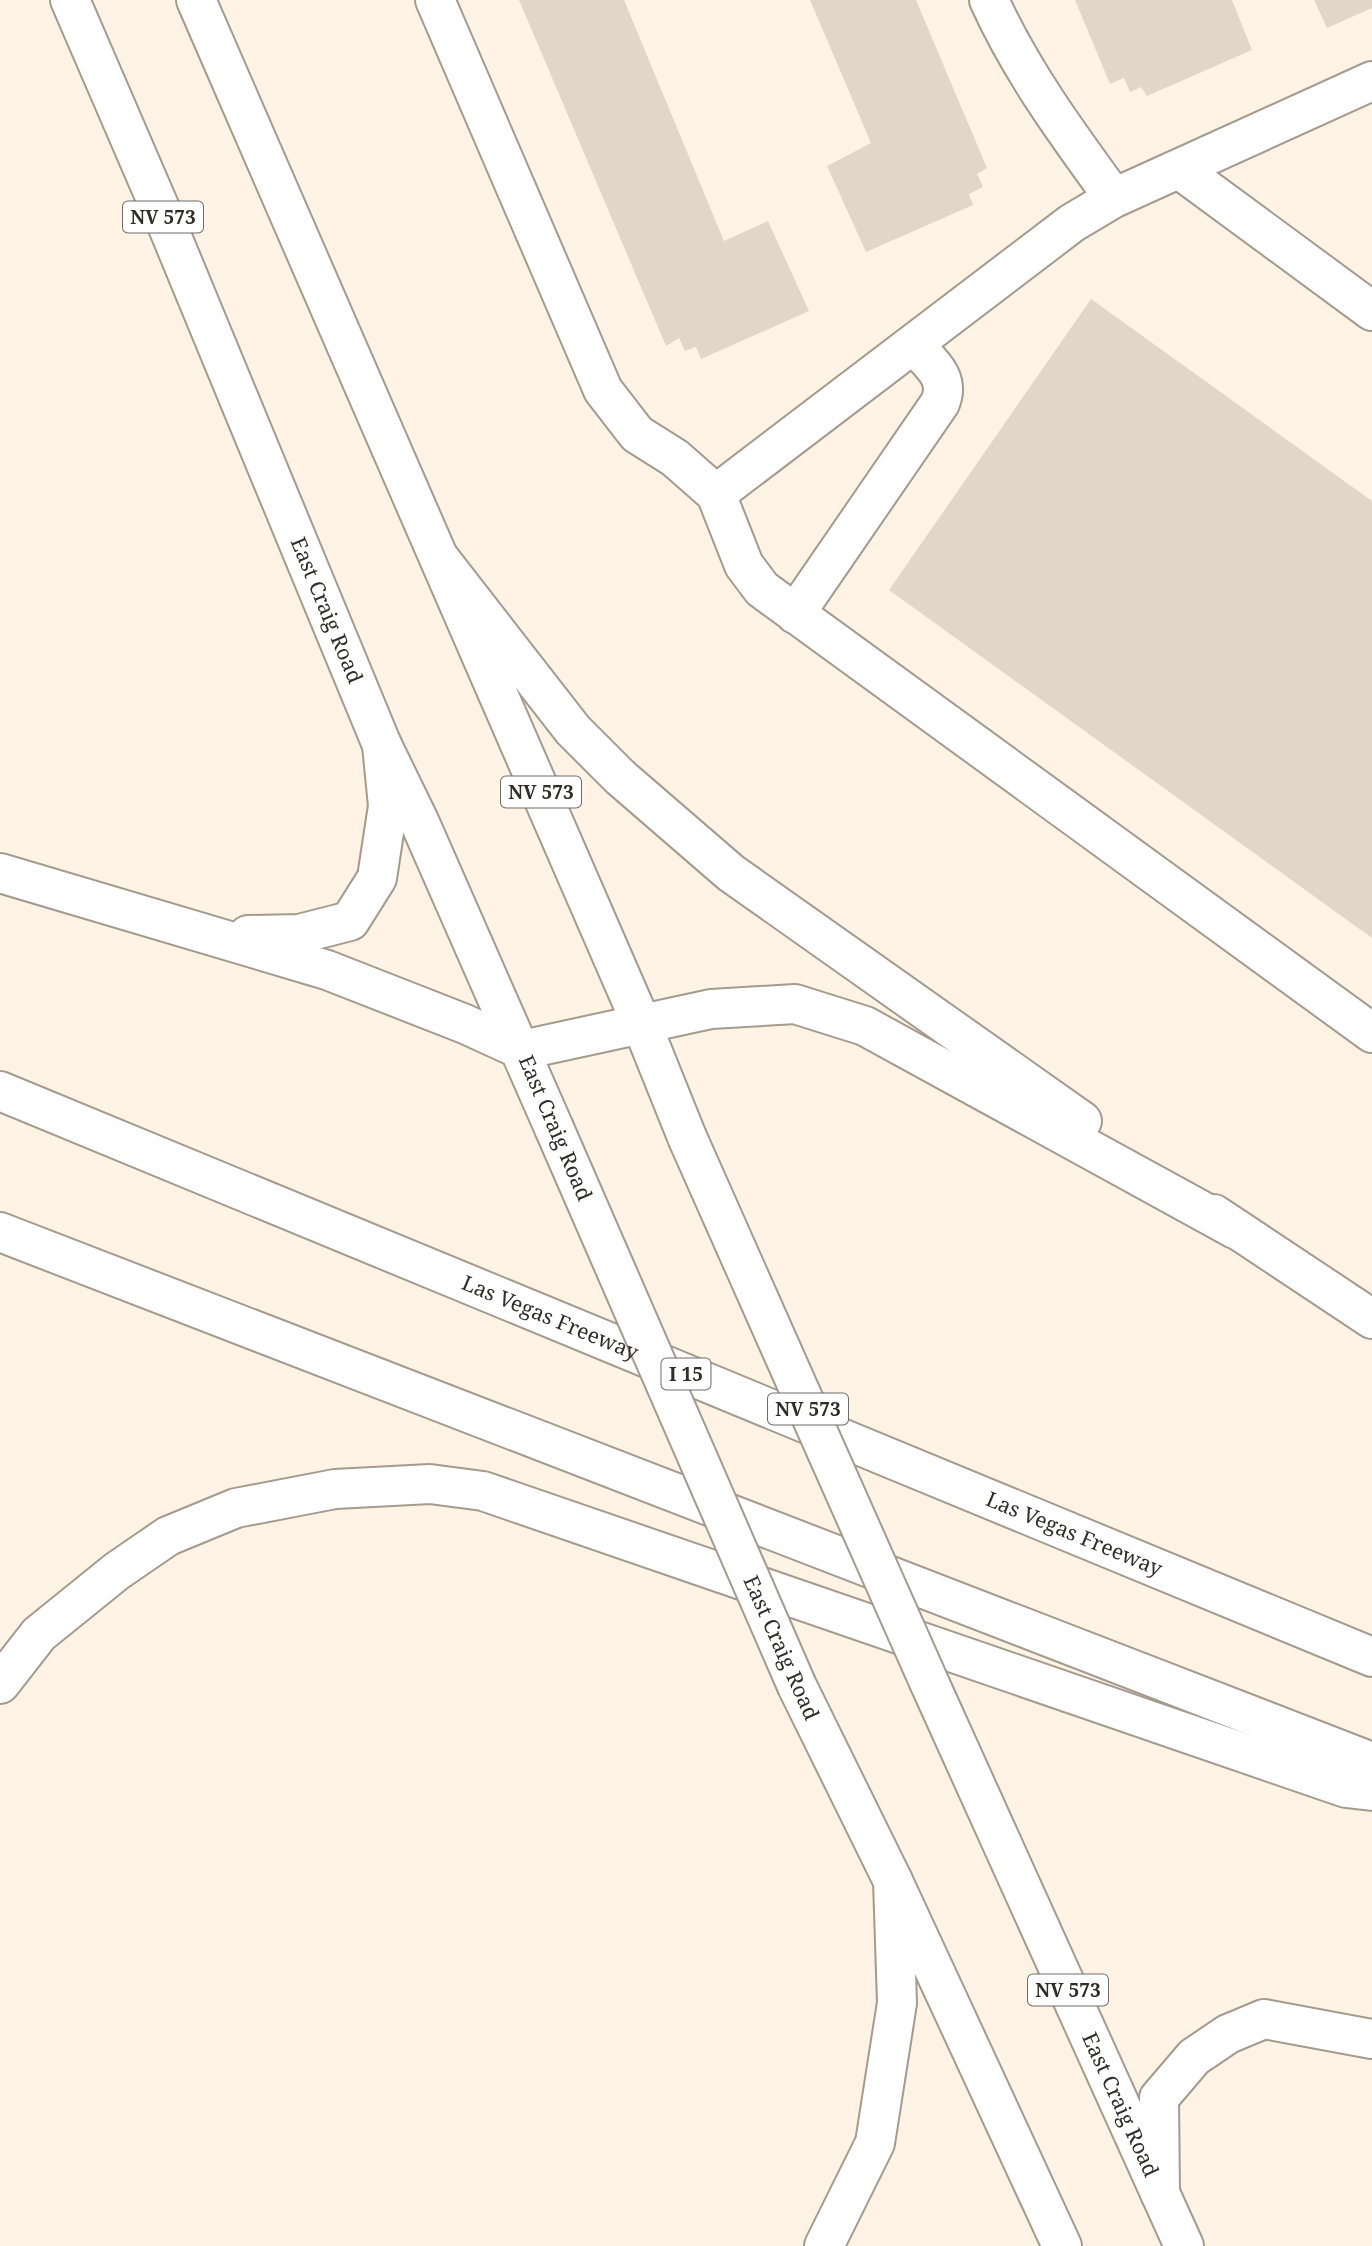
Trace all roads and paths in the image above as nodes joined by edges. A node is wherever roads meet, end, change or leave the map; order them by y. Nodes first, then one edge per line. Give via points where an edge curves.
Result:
1 (70, 0) edge
2 (196, 0) edge
3 (435, 0) edge
4 (989, 0) edge
5 (1372, 81) edge
6 (1179, 169) junction
7 (1114, 198) junction
8 (1372, 311) edge
9 (913, 344) junction
10 (716, 494) junction
11 (440, 559) junction
12 (794, 614) junction
13 (382, 745) junction
14 (0, 873) edge
15 (212, 936) junction
16 (642, 1025) junction
17 (1372, 1033) edge
18 (522, 1050) junction
19 (0, 1091) edge
20 (1235, 1229) junction
21 (0, 1233) edge
22 (1372, 1319) edge
23 (1372, 1657) edge
24 (0, 1684) edge
25 (1372, 1762) edge
26 (1372, 1791) edge
27 (893, 1881) junction
28 (1372, 2039) edge
29 (1160, 2193) junction
30 (824, 2246) edge
31 (1062, 2246) edge
32 (1184, 2246) edge

1 - 13 main road, East Craig Road / NV 573
2 - 11 main road, East Craig Road / NV 573
3 - 10 main road via 603,390 636,433 675,458
4 - 7 main road via 1013,49
5 - 6 main road
6 - 7 main road
6 - 8 main road
7 - 9 main road via 1072,223
9 - 10 main road
9 - 12 main road via 944,379 945,392
10 - 12 main road via 744,565 762,589
11 - 16 main road, East Craig Road / NV 573
11 - 20 main road via 573,730 731,873
12 - 17 main road
13 - 15 main road via 388,806 377,878 350,921 299,934
13 - 18 main road, East Craig Road / NV 573
14 - 15 main road
15 - 18 main road via 327,970
16 - 18 main road
16 - 20 main road via 710,1009 795,1004 865,1026
16 - 29 main road, East Craig Road / NV 573, bridge via 687,1137 975,1787
18 - 27 main road, East Craig Road / NV 573, bridge via 797,1686
19 - 23 main road, Las Vegas Freeway / I 15
20 - 22 main road
21 - 25 main road
24 - 26 main road via 39,1634 169,1536 236,1508 335,1489 430,1484 483,1490 1346,1788
27 - 30 main road via 897,2003 875,2143
27 - 31 main road, East Craig Road / NV 573
28 - 29 main road via 1264,2019 1228,2034 1194,2057 1159,2098
29 - 32 main road, East Craig Road / NV 573

